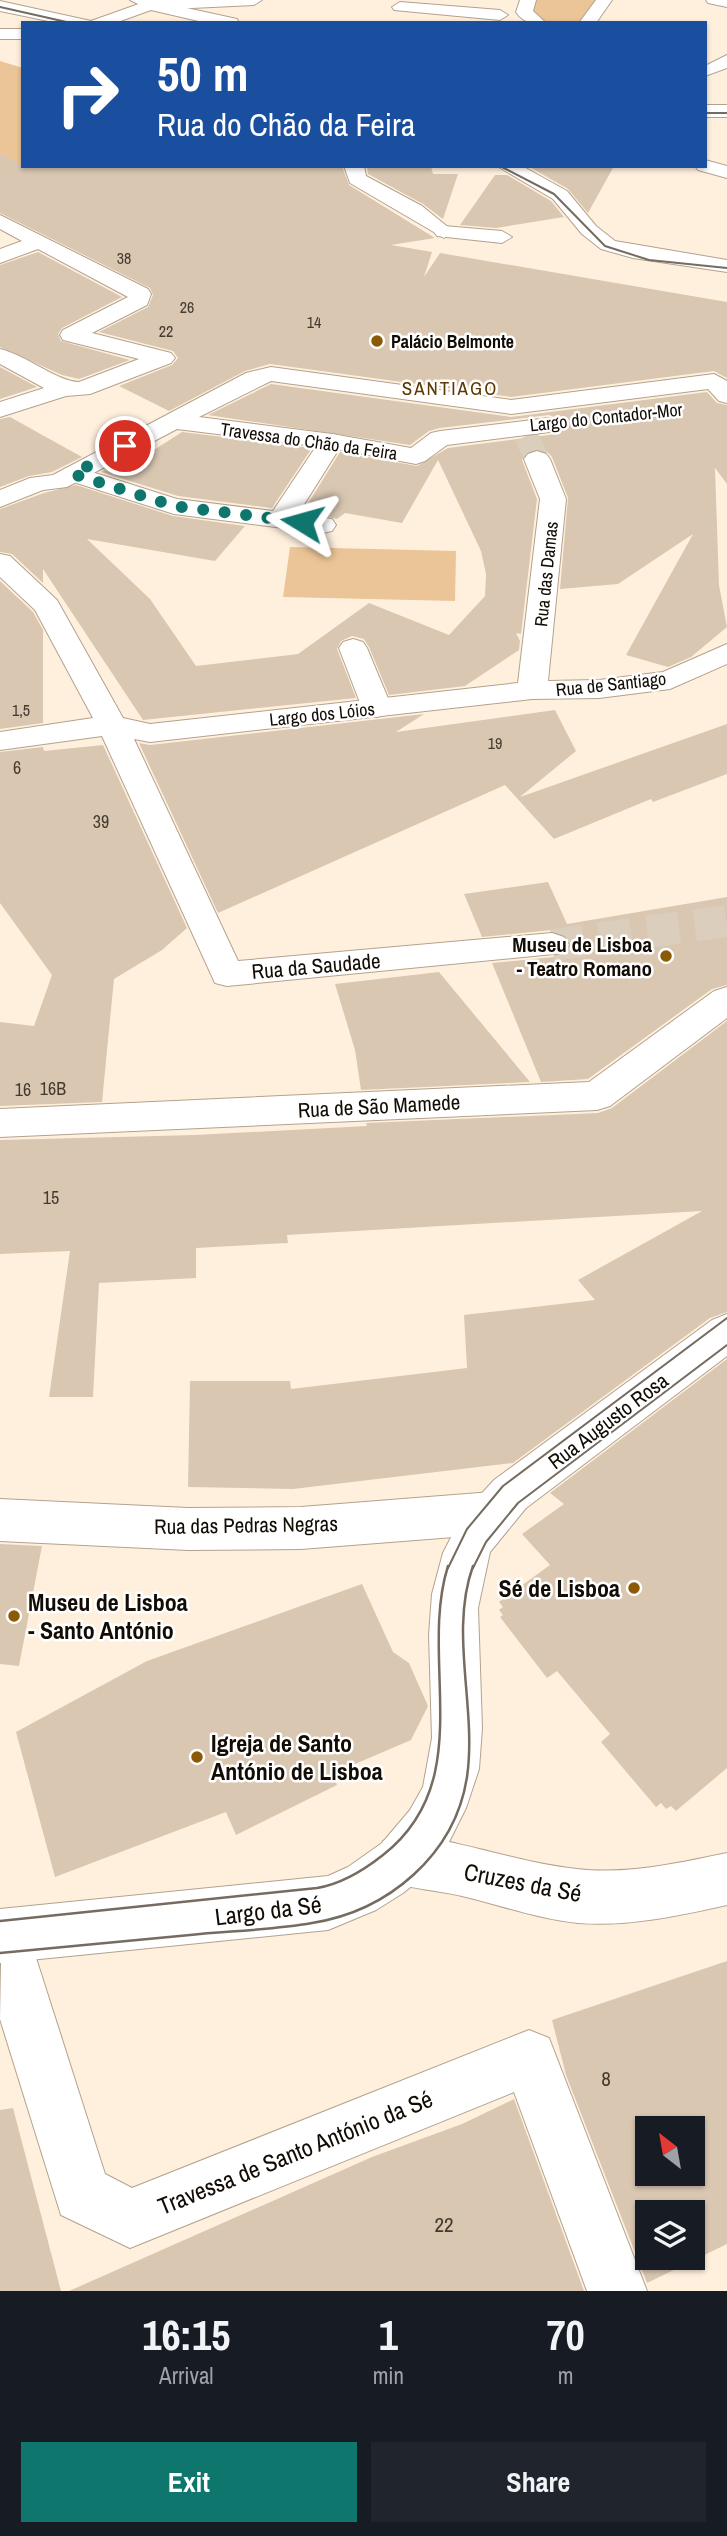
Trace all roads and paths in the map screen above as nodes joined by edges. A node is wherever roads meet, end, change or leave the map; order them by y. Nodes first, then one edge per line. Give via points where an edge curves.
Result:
1 (254, 0) edge
2 (604, 0) edge
3 (714, 0) edge
4 (144, 2) edge
5 (727, 2) edge
6 (401, 4) edge
7 (0, 6) edge
8 (500, 15) dead end
9 (74, 21) edge
10 (102, 21) edge
11 (223, 21) edge
12 (386, 21) edge
13 (588, 21) edge
14 (0, 34) edge
15 (21, 34) edge
16 (723, 52) edge
17 (707, 71) edge
18 (707, 111) edge
19 (727, 111) edge
20 (707, 167) edge
21 (354, 168) edge
22 (515, 169) edge
23 (727, 172) edge
24 (0, 221) edge
25 (502, 237) dead end
26 (40, 241) junction
27 (0, 257) edge
28 (727, 266) edge
29 (54, 342) junction
30 (8, 359) edge
31 (723, 384) edge
32 (64, 389) junction
33 (727, 403) edge
34 (0, 410) edge
35 (173, 421) junction
36 (524, 433) junction
37 (331, 441) junction
38 (65, 478) junction
39 (0, 499) edge
40 (281, 519) junction
41 (0, 524) edge
42 (323, 525) dead end
43 (0, 562) edge
44 (353, 648) dead end
45 (727, 653) edge
46 (532, 690) junction
47 (377, 708) junction
48 (112, 725) junction
49 (0, 741) edge
50 (552, 945) tunnel mouth
51 (727, 1000) edge
52 (0, 1123) edge
53 (727, 1332) edge
54 (492, 1513) junction
55 (0, 1520) edge
56 (402, 1860) junction
57 (727, 1879) edge
58 (1, 1936) edge
59 (617, 2291) edge

1 - 4 street
2 - 13 street
3 - 5 street
4 - 10 street
4 - 11 street
6 - 8 street
6 - 12 street
7 - 9 street
14 - 15 street
16 - 17 street via 714,69
18 - 19 street
20 - 23 street
21 - 25 street via 357,179 415,210 444,232
22 - 28 street via 560,194 599,239 634,252
24 - 26 street
26 - 27 street
26 - 29 street via 140,294 139,300
29 - 30 street
29 - 32 street via 163,358 82,389
30 - 32 street
31 - 36 street, Largo do Contador-Mor
32 - 34 street
33 - 36 street, Largo do Contador-Mor
35 - 36 street via 254,378 287,374
35 - 37 street, Travessa do Chão da Feira
35 - 38 street
36 - 37 street, Travessa do Chão da Feira via 440,438 416,456
36 - 46 street, Rua das Damas via 553,499
37 - 40 street
38 - 39 street
38 - 40 street via 174,506
38 - 41 street via 59,494
40 - 42 street
43 - 48 street via 47,606
44 - 47 street
45 - 46 street, Rua de Santiago via 670,680 599,689
46 - 47 street, Largo dos Lóios
47 - 48 street, Largo dos Lóios via 150,733
48 - 49 street
48 - 50 street, Rua da Saudade via 227,974
51 - 52 street, Rua de São Mamede via 597,1096
53 - 54 street, Rua Augusto Rosa via 510,1494
54 - 55 street, Rua das Pedras Negras via 288,1528 188,1529
54 - 56 street, Largo da Sé via 466,1551 456,1585 452,1622 456,1750 448,1790 429,1827
56 - 57 street, Cruzes da Sé via 577,1896 676,1892
56 - 58 street, Largo da Sé via 368,1886 328,1903
58 - 59 street, Travessa de Santo António da Sé via 82,2194 130,2218 529,2058

